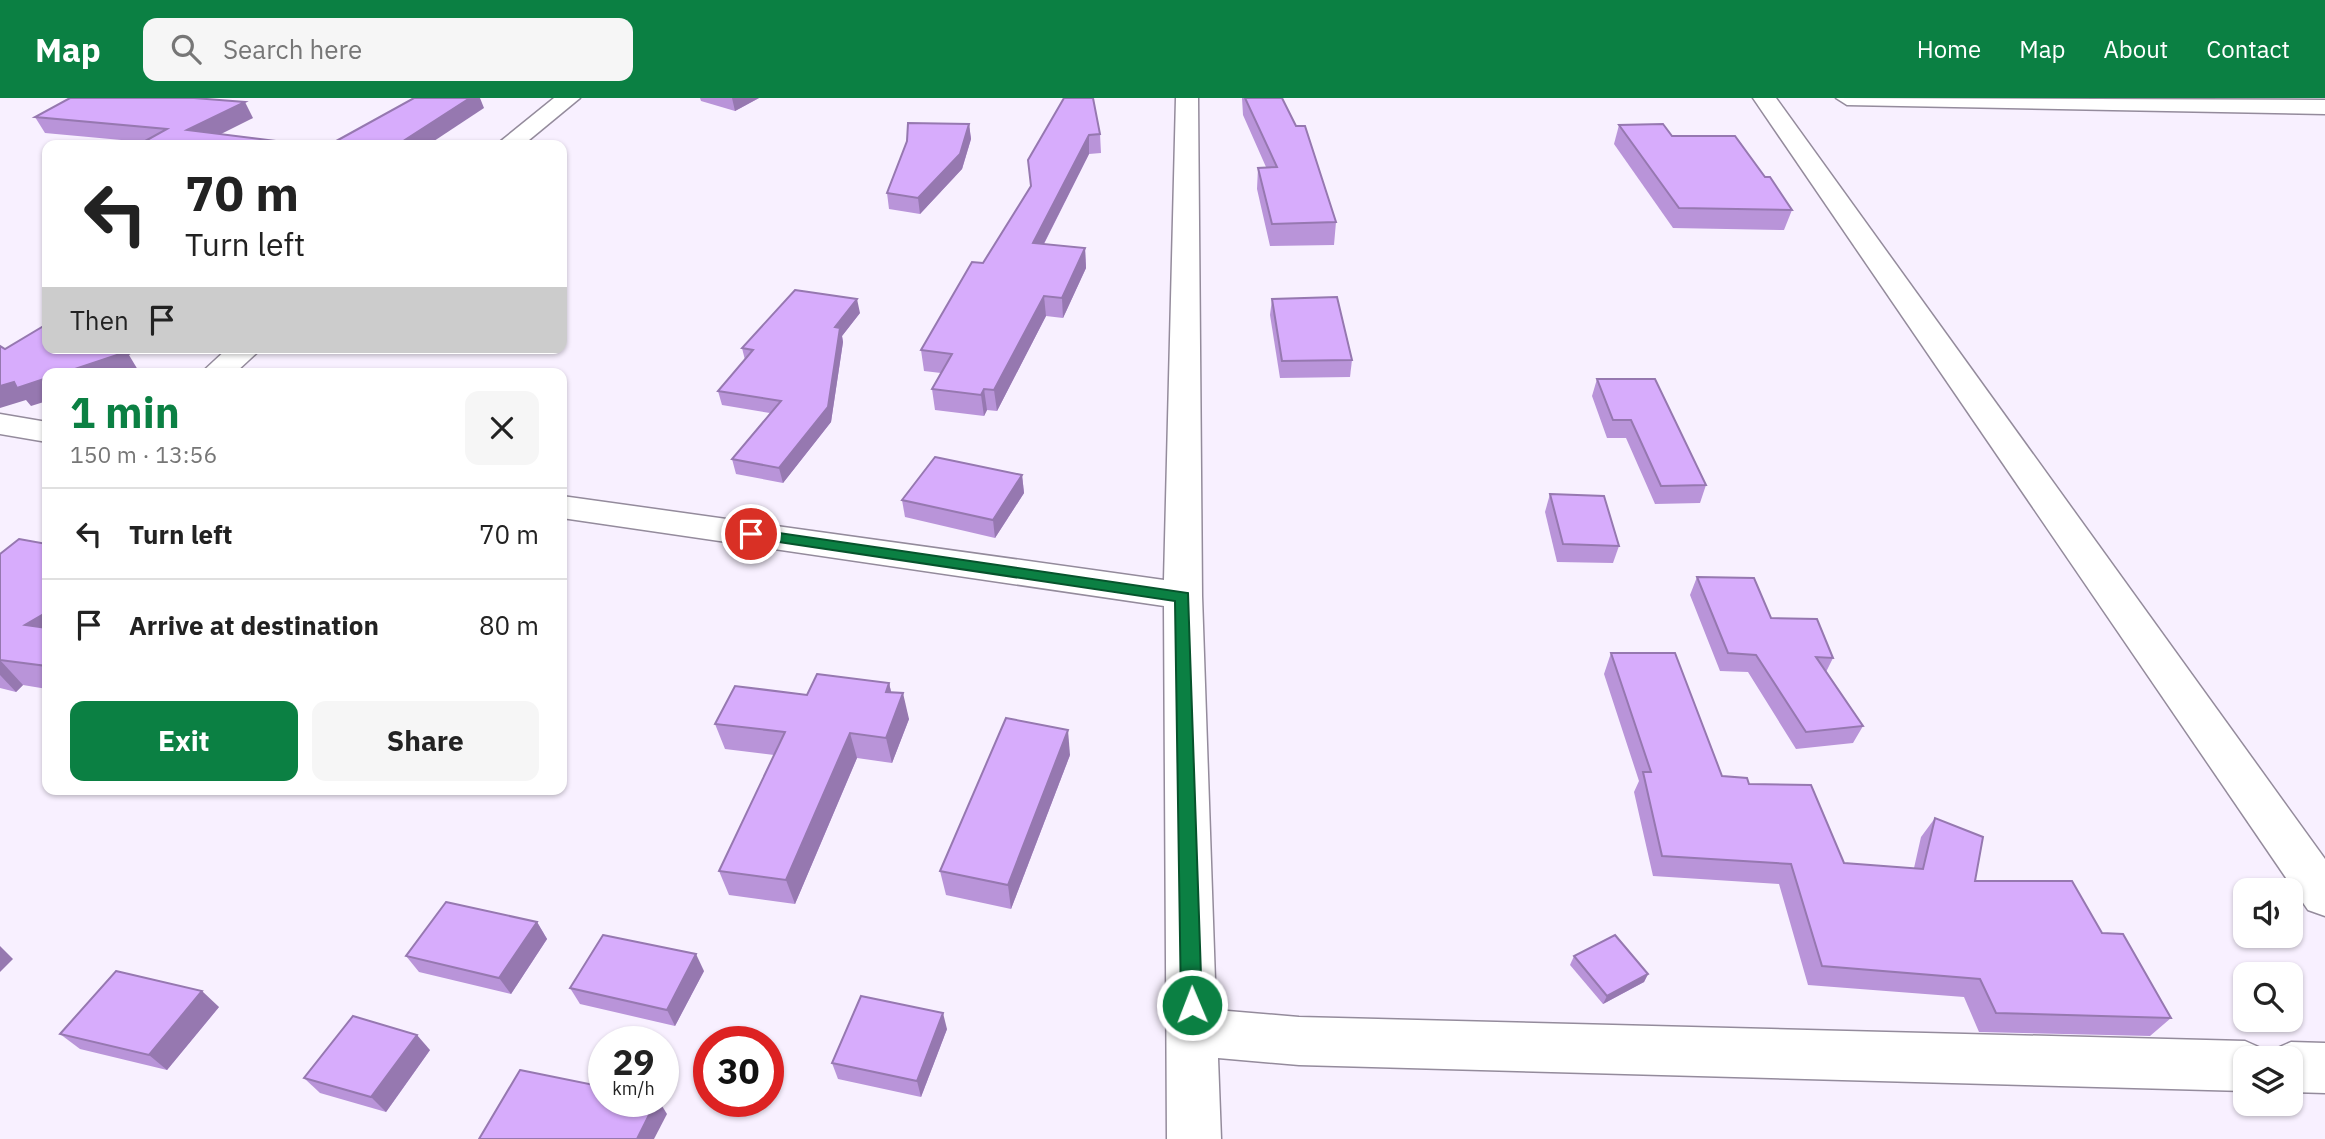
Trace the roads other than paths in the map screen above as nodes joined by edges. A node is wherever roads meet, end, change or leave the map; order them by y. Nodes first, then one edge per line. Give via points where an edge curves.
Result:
1 (569, 98) edge
2 (1187, 98) edge
3 (1764, 98) edge
4 (1847, 98) edge
5 (2325, 107) edge
6 (514, 140) edge
7 (240, 354) edge
8 (222, 368) edge
9 (0, 424) edge
10 (42, 431) edge
11 (567, 508) edge
12 (1183, 596) junction
13 (2325, 896) edge
14 (1192, 1032) junction
15 (2233, 1066) edge
16 (2303, 1067) edge
17 (2325, 1068) edge
18 (1194, 1139) edge

1 - 6 street
2 - 12 street
3 - 13 street
4 - 5 street
7 - 8 street
9 - 10 street
11 - 12 street
12 - 14 street
14 - 15 street via 1299,1041
14 - 18 street
16 - 17 street

